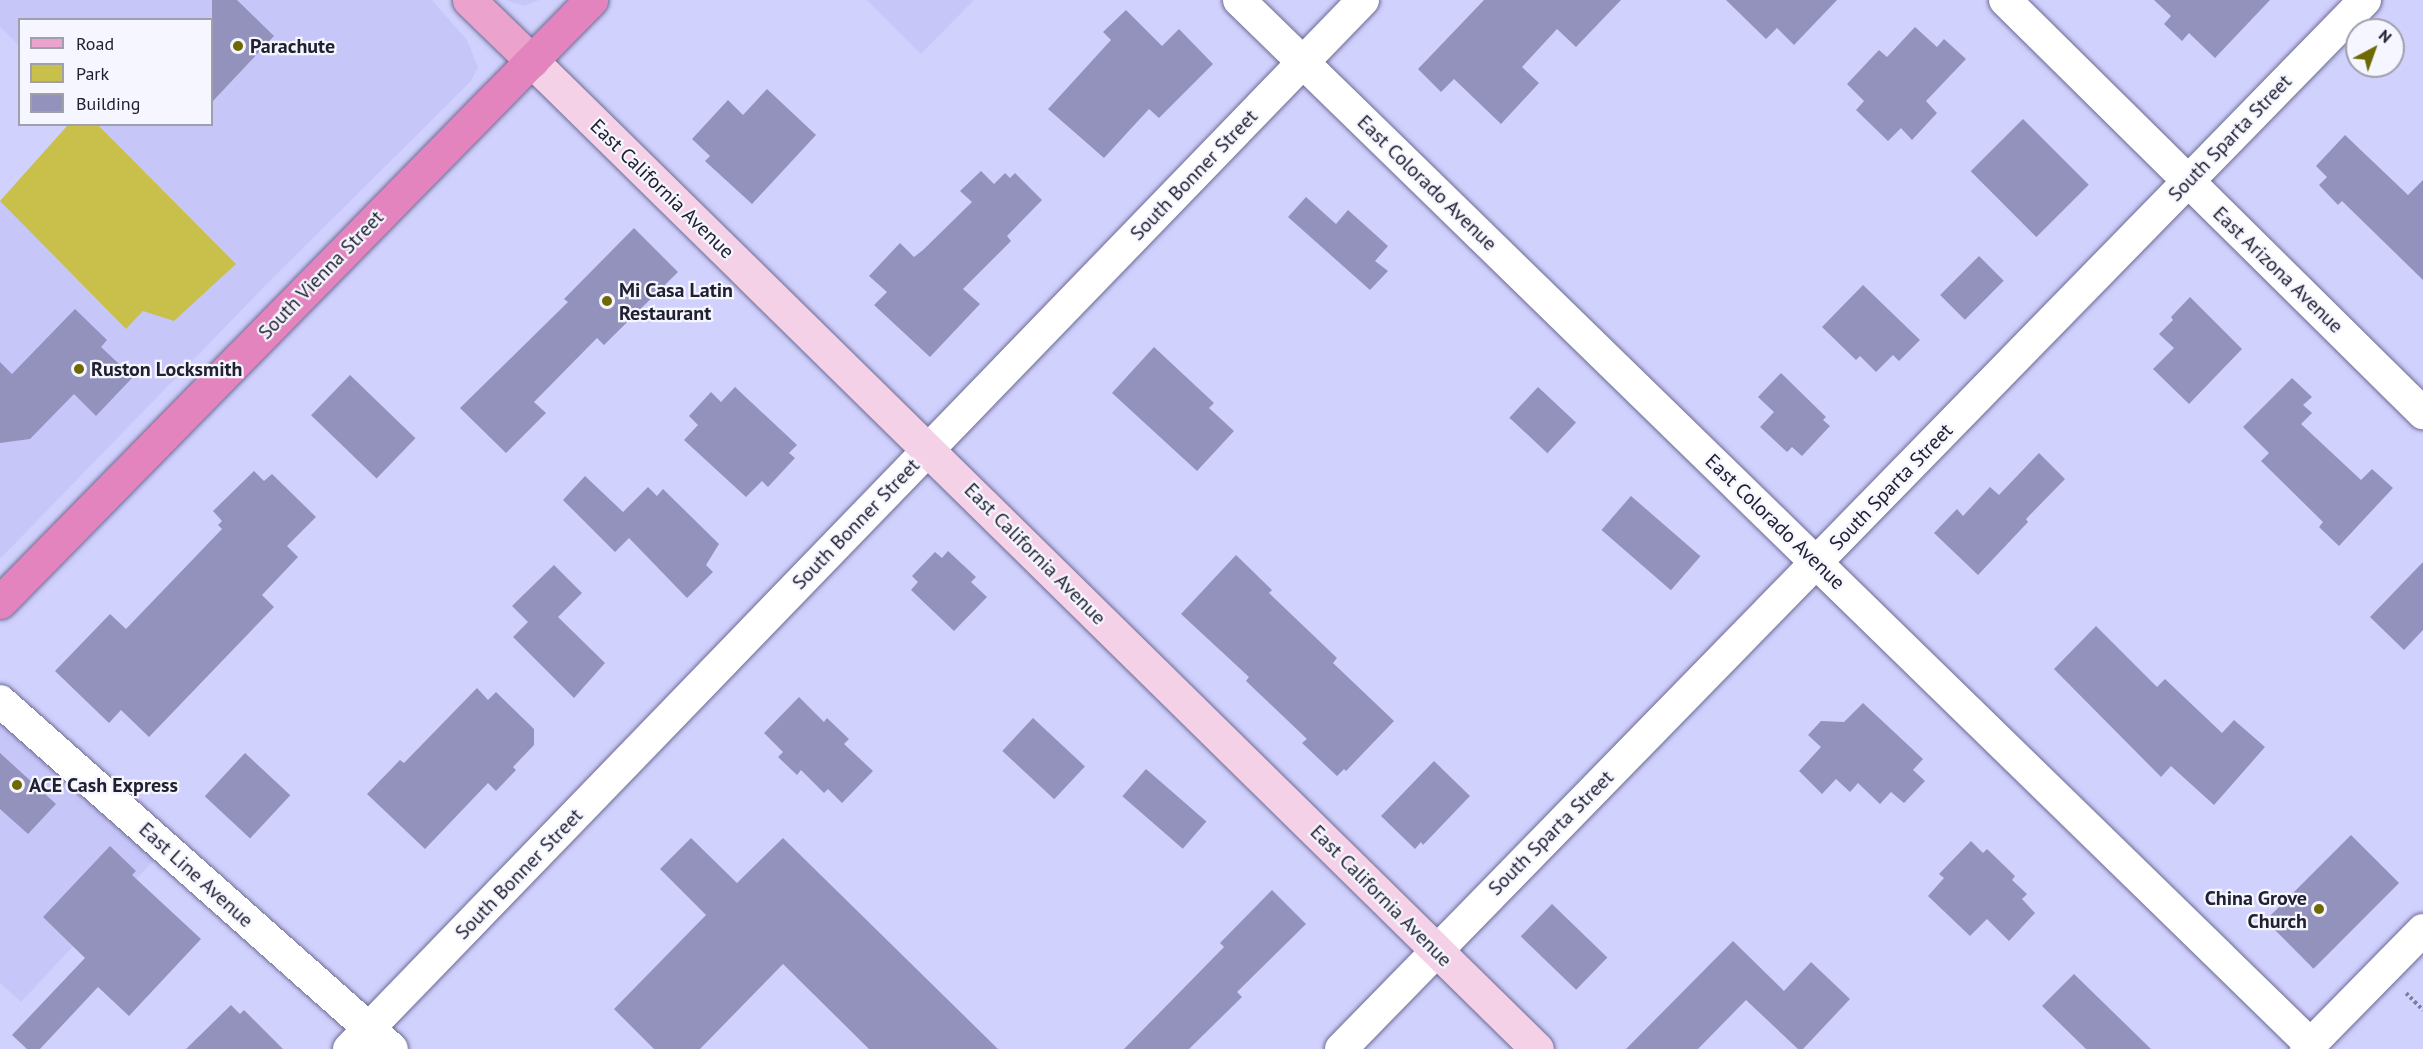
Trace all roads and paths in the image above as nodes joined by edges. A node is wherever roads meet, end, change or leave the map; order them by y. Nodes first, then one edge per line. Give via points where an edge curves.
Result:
1 (469, 0) edge
2 (591, 0) edge
3 (1239, 0) edge
4 (1364, 0) edge
5 (2005, 0) edge
6 (2365, 0) edge
7 (532, 61) junction
8 (1302, 62) junction
9 (2188, 182) junction
10 (2423, 412) edge
11 (928, 449) junction
12 (1818, 563) junction
13 (0, 602) edge
14 (0, 701) edge
15 (2423, 930) edge
16 (1436, 950) junction
17 (2403, 990) dead end
18 (2423, 1010) edge
19 (370, 1042) edge
20 (2308, 1047) edge
21 (1341, 1049) edge
22 (1538, 1049) edge

1 - 7 main road
2 - 7 highway, South Vienna Street
3 - 8 street, East Colorado Avenue
4 - 8 street, South Bonner Street
5 - 9 street, East Arizona Avenue
6 - 9 street, South Sparta Street
7 - 11 main road, East California Avenue
7 - 13 highway, South Vienna Street
8 - 11 street, South Bonner Street
8 - 12 street, East Colorado Avenue
9 - 10 street, East Arizona Avenue
9 - 12 street, South Sparta Street
11 - 16 main road, East California Avenue
11 - 19 street, South Bonner Street
12 - 16 street, South Sparta Street
12 - 20 street, East Colorado Avenue
14 - 19 street, East Line Avenue
15 - 20 street
16 - 21 street, South Sparta Street
16 - 22 main road, East California Avenue
17 - 18 path

